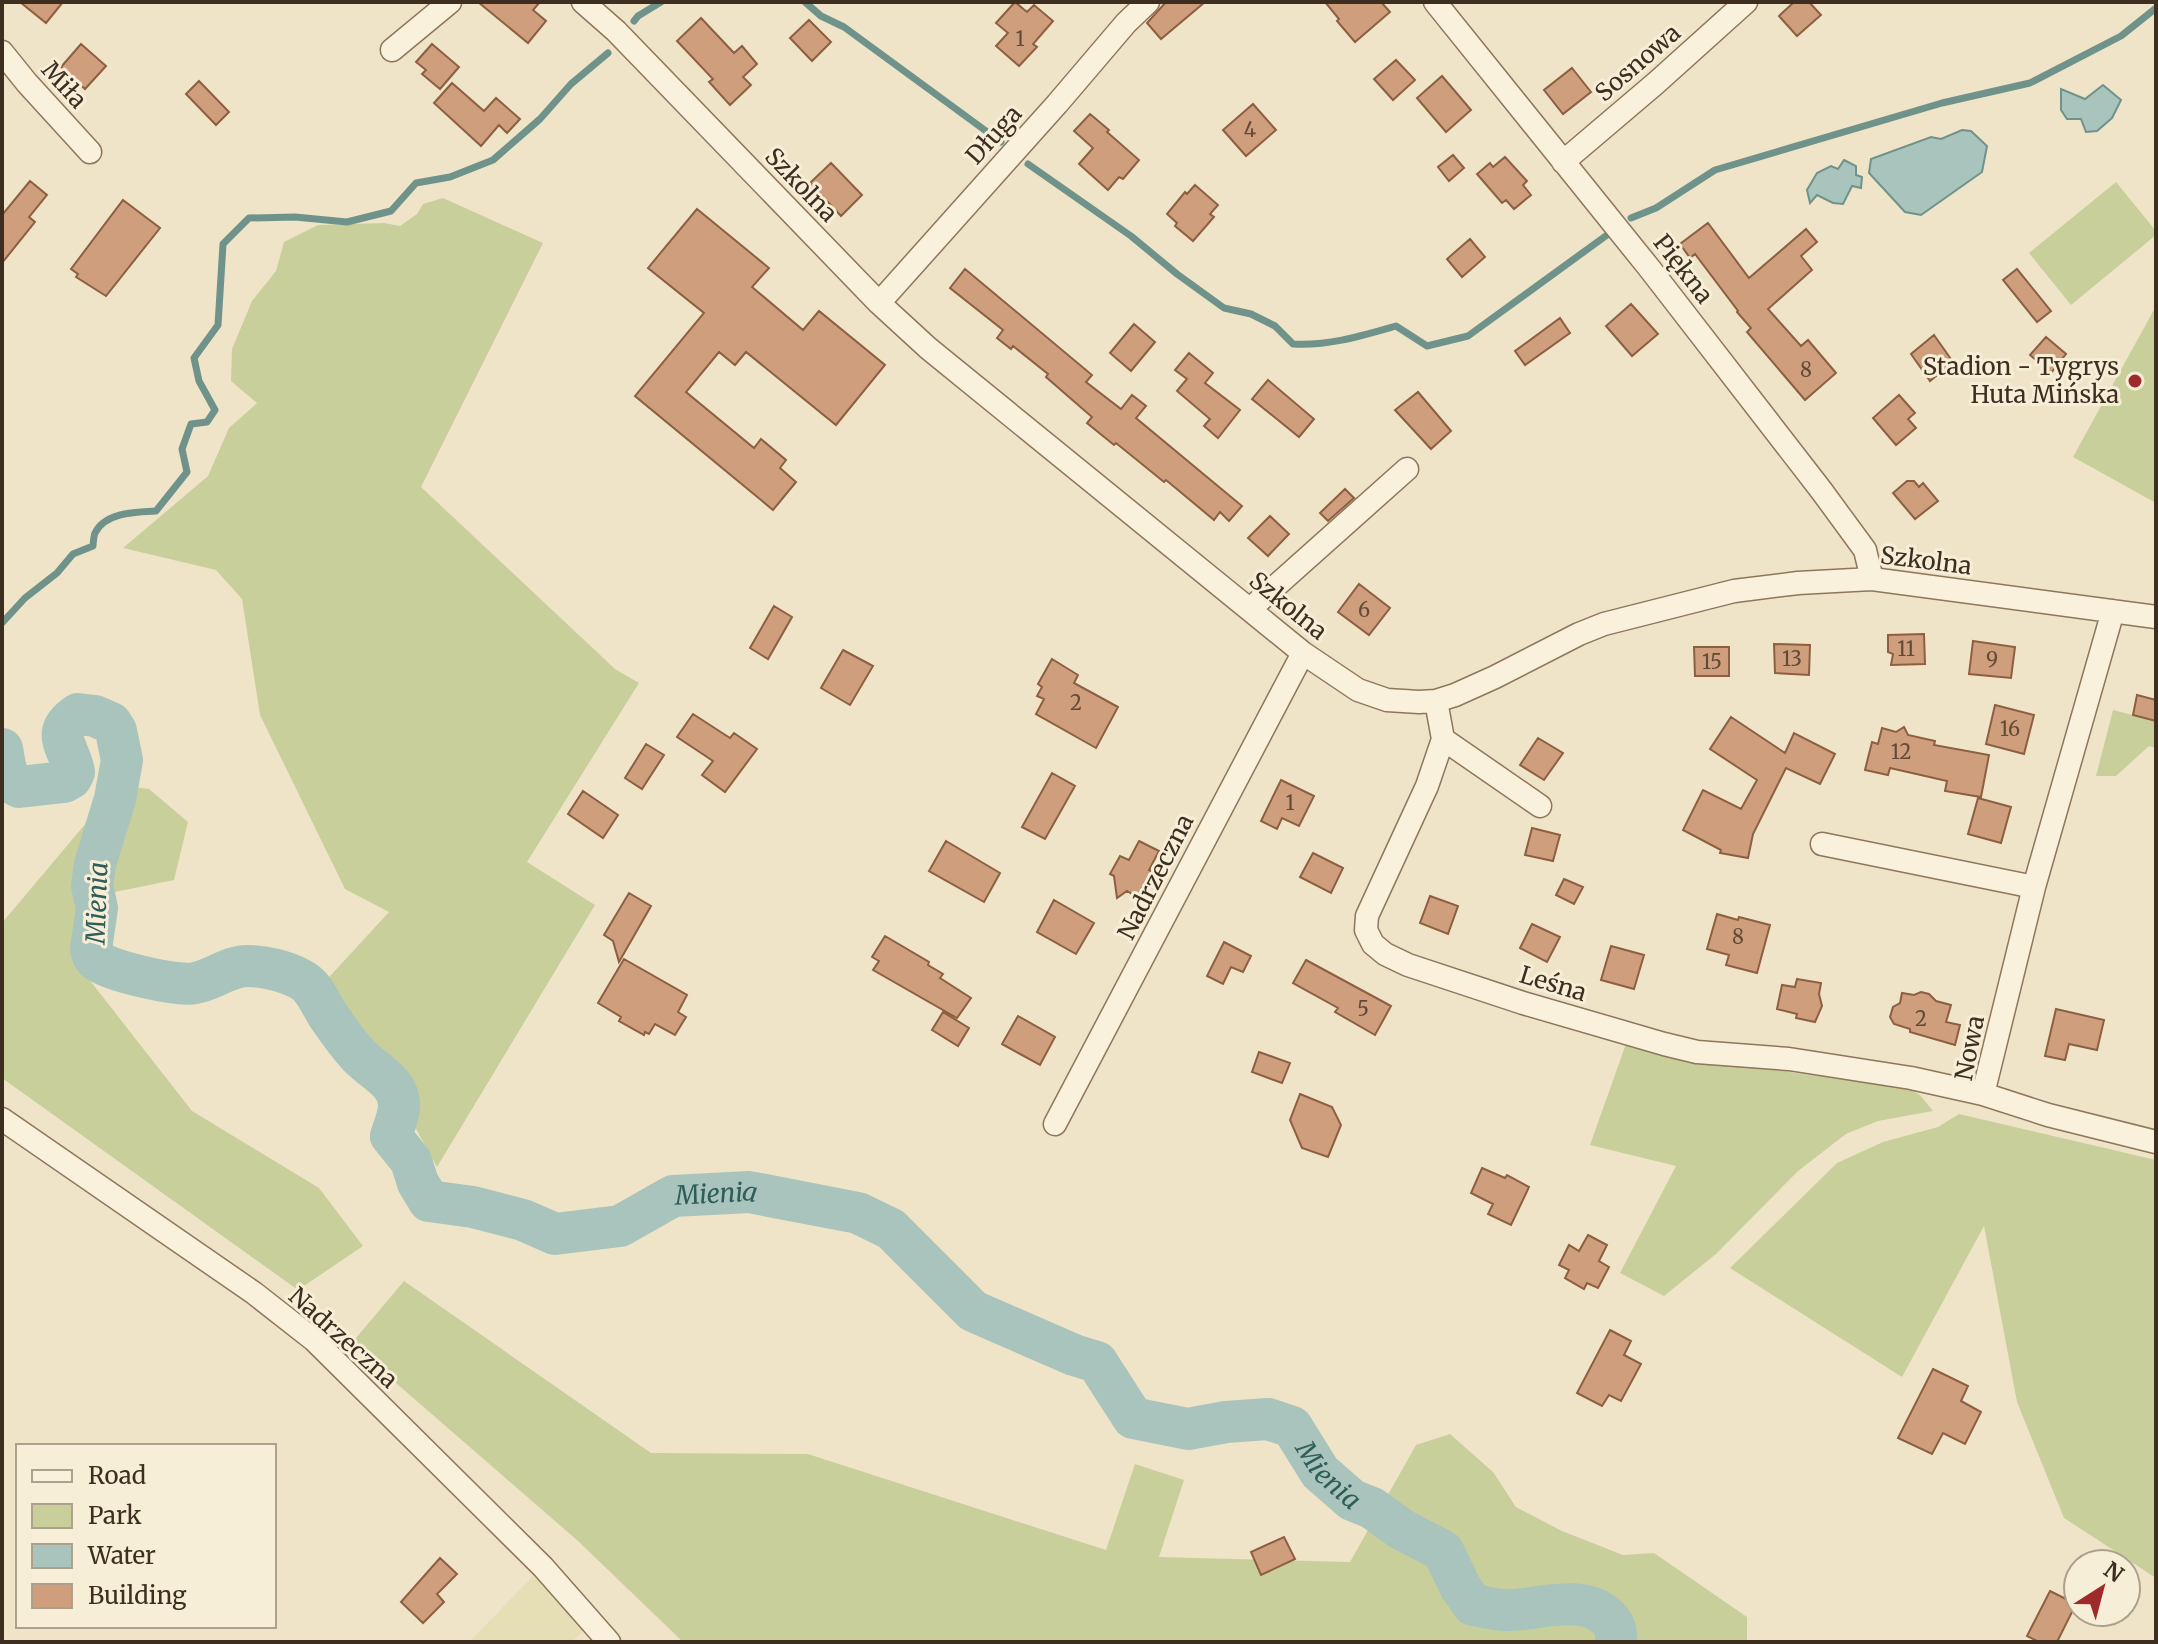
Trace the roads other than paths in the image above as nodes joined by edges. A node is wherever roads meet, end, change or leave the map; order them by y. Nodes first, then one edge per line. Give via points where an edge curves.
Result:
1 (450, 2) edge
2 (583, 2) edge
3 (1148, 2) edge
4 (1435, 2) edge
5 (1746, 2) edge
6 (392, 50) dead end
7 (2, 52) edge
8 (90, 152) dead end
9 (1563, 162) junction
10 (879, 303) junction
11 (1407, 469) dead end
12 (1872, 579) junction
13 (1250, 609) junction
14 (2113, 611) junction
15 (2156, 617) edge
16 (1303, 653) junction
17 (1436, 701) junction
18 (1443, 739) junction
19 (1540, 806) dead end
20 (1822, 844) dead end
21 (2034, 887) junction
22 (1983, 1094) junction
23 (2, 1119) edge
24 (1055, 1124) dead end
25 (2156, 1142) edge
26 (609, 1642) edge

1 - 6 street
2 - 10 street, Szkolna
3 - 10 street, Długa
4 - 9 street, Piękna
5 - 9 street, Sosnowa
7 - 8 street, Miła
9 - 12 street, Piękna via 1821,490 1865,550
10 - 13 street, Szkolna
11 - 13 street
12 - 14 street, Szkolna
12 - 17 street, Szkolna via 1734,591 1629,616
13 - 16 street, Szkolna
14 - 15 street, Szkolna
14 - 21 street, Nowa
16 - 17 street, Szkolna via 1372,695 1402,702
16 - 24 street, Nadrzeczna
17 - 18 street, Leśna
18 - 19 street
18 - 22 street, Leśna via 1367,916 1366,930 1385,954 1523,1003 1675,1047 1789,1059
20 - 21 street
21 - 22 street, Nowa
22 - 25 street, Nowa
23 - 26 street, Nadrzeczna via 314,1340 543,1567

